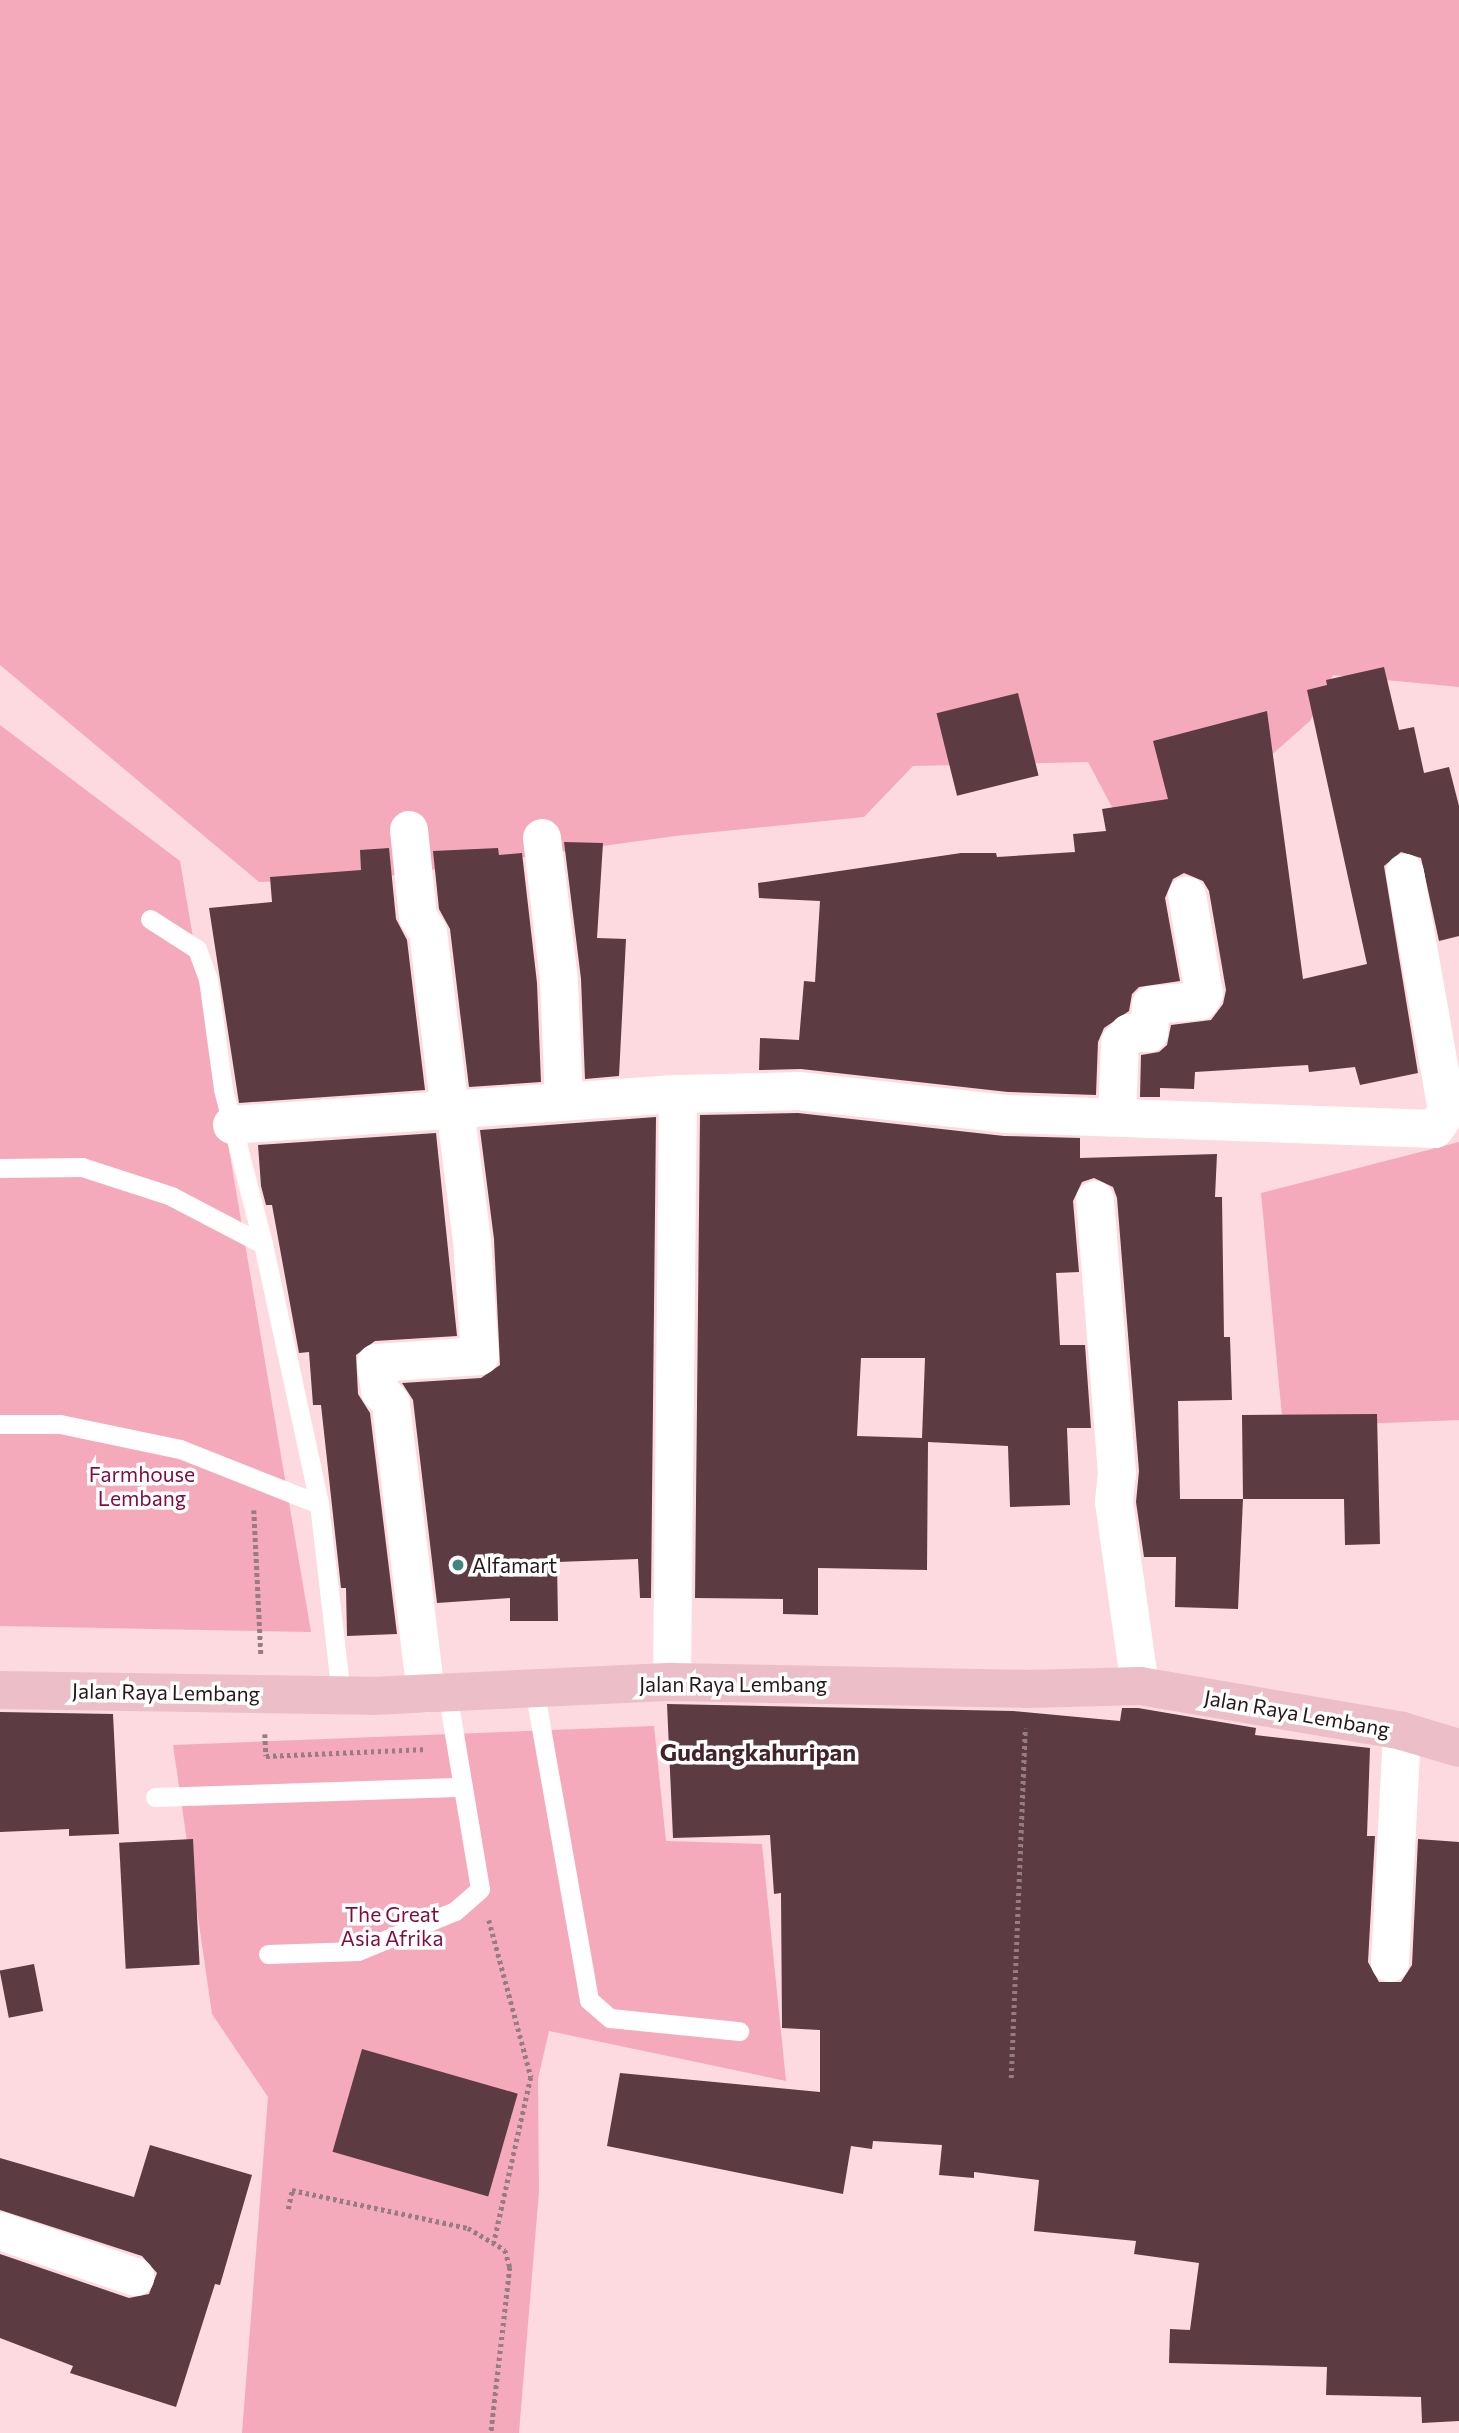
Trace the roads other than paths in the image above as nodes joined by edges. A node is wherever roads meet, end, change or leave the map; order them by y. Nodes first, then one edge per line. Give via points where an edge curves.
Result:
1 (409, 830) dead end
2 (542, 838) dead end
3 (1405, 873) dead end
4 (1186, 895) dead end
5 (150, 919) dead end
6 (678, 1094) junction
7 (564, 1102) junction
8 (453, 1109) junction
9 (1117, 1117) junction
10 (232, 1125) junction
11 (0, 1168) edge
12 (1095, 1200) dead end
13 (263, 1244) junction
14 (0, 1424) edge
15 (319, 1504) junction
16 (672, 1682) junction
17 (1140, 1685) junction
18 (534, 1688) junction
19 (0, 1690) edge
20 (437, 1693) junction
21 (341, 1695) junction
22 (1402, 1731) junction
23 (1459, 1748) edge
24 (463, 1787) junction
25 (155, 1797) dead end
26 (268, 1954) dead end
27 (1391, 1963) dead end
28 (739, 2031) dead end
29 (0, 2231) edge
30 (135, 2277) dead end

1 - 8 street via 418,917 428,932
2 - 7 street via 559,981
3 - 9 street via 1447,1111 1437,1128
4 - 9 street via 1204,994 1200,1000 1152,1005 1149,1033 1129,1033 1120,1043
5 - 10 lane via 197,949 208,979
6 - 7 street
6 - 9 street via 799,1091 1006,1114
6 - 16 street
7 - 8 street
8 - 10 street
8 - 20 street via 472,1241 480,1356 376,1363 380,1391 391,1403
10 - 13 lane
11 - 13 lane via 82,1167 172,1196
12 - 17 street via 1117,1473 1114,1502
13 - 15 lane
14 - 15 lane via 60,1424 180,1449
15 - 21 lane
16 - 17 main road, Jalan Raya Lembang via 1027,1689
16 - 18 main road, Jalan Raya Lembang
17 - 22 main road, Jalan Raya Lembang
18 - 20 main road, Jalan Raya Lembang
18 - 28 lane via 589,2000 610,2018
19 - 21 main road, Jalan Raya Lembang
20 - 21 main road, Jalan Raya Lembang
20 - 24 lane via 457,1748
22 - 23 main road, Jalan Raya Lembang
22 - 27 street
24 - 25 lane
24 - 26 lane via 480,1889 455,1911 358,1951
29 - 30 street

